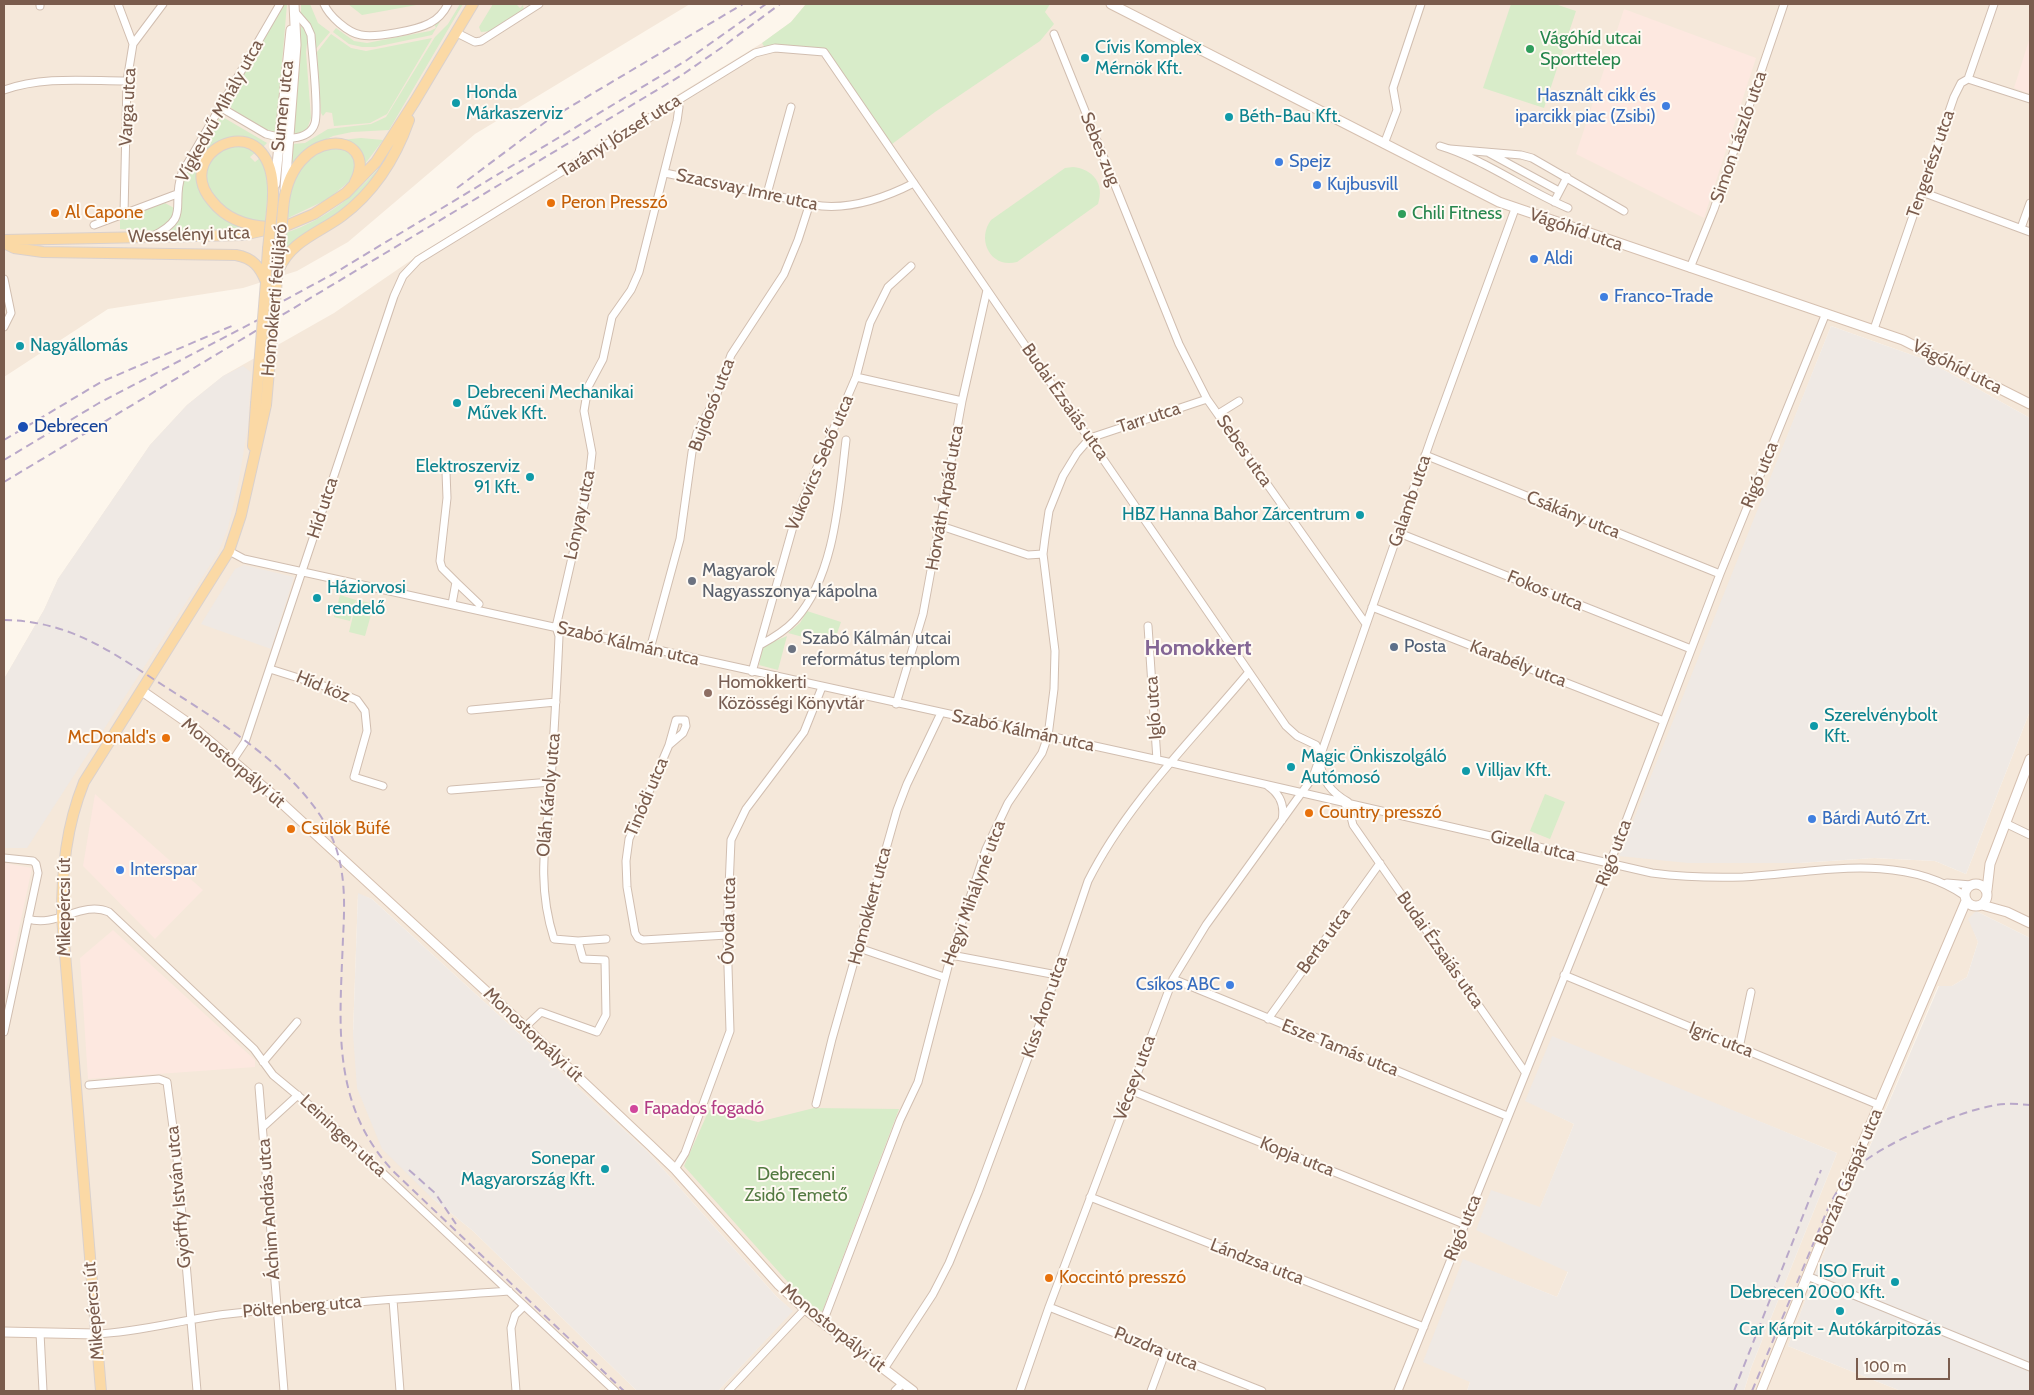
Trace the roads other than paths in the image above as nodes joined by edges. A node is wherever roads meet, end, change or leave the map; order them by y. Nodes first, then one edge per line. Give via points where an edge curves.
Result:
1 (118, 4) edge
2 (163, 4) edge
3 (280, 4) edge
4 (324, 4) edge
5 (448, 4) edge
6 (473, 4) edge
7 (540, 4) edge
8 (1111, 4) edge
9 (1421, 4) edge
10 (1784, 4) edge
11 (1994, 4) edge
12 (294, 11) edge
13 (456, 33) junction
14 (1054, 34) dead end
15 (133, 44) junction
16 (828, 58) joint
17 (1968, 79) junction
18 (127, 82) junction
19 (4, 90) edge
20 (2030, 100) edge
21 (416, 101) junction
22 (675, 102) junction
23 (667, 106) junction
24 (220, 107) junction
25 (791, 107) dead end
26 (676, 121) junction
27 (274, 136) dead end
28 (293, 138) dead end
29 (1384, 144) junction
30 (1440, 146) dead end
31 (1450, 149) junction
32 (1486, 152) junction
33 (665, 172) junction
34 (1567, 178) junction
35 (914, 183) junction
36 (350, 189) junction
37 (1559, 191) junction
38 (1922, 192) junction
39 (177, 194) junction
40 (767, 194) junction
41 (279, 195) junction
42 (1554, 202) junction
43 (2030, 203) edge
44 (809, 206) junction
45 (1568, 208) dead end
46 (1515, 209) junction
47 (278, 210) junction
48 (1624, 211) dead end
49 (124, 214) junction
50 (94, 225) dead end
51 (282, 227) junction
52 (2020, 228) junction
53 (2030, 232) edge
54 (150, 238) junction
55 (4, 241) edge
56 (418, 260) joint
57 (1146, 264) joint
58 (911, 266) dead end
59 (1690, 268) junction
60 (279, 269) junction
61 (4, 280) edge
62 (266, 282) junction
63 (987, 290) junction
64 (1826, 313) junction
65 (4, 327) edge
66 (1874, 329) junction
67 (856, 377) junction
68 (1207, 399) junction
69 (962, 401) junction
70 (1239, 401) dead end
71 (2030, 404) edge
72 (261, 405) junction
73 (1218, 414) junction
74 (1090, 438) junction
75 (846, 440) dead end
76 (1425, 456) junction
77 (446, 472) dead end
78 (941, 526) junction
79 (1399, 533) junction
80 (229, 551) junction
81 (1043, 554) junction
82 (302, 572) junction
83 (1720, 574) junction
84 (456, 582) junction
85 (452, 604) junction
86 (479, 604) dead end
87 (1372, 607) junction
88 (1366, 624) junction
89 (1148, 626) dead end
90 (556, 627) junction
91 (760, 645) junction
92 (650, 649) junction
93 (1691, 649) junction
94 (270, 669) junction
95 (752, 672) junction
96 (1249, 672) junction
97 (822, 688) junction
98 (142, 691) junction
99 (556, 702) junction
100 (896, 704) junction
101 (471, 710) dead end
102 (941, 713) junction
103 (1664, 721) junction
104 (1326, 734) junction
105 (1048, 736) junction
106 (1307, 740) junction
107 (669, 744) dead end
108 (1320, 756) junction
109 (2030, 759) edge
110 (233, 760) junction
111 (1157, 760) junction
112 (1172, 763) junction
113 (551, 782) junction
114 (1263, 784) junction
115 (383, 786) dead end
116 (451, 790) dead end
117 (1303, 793) junction
118 (1343, 803) junction
119 (1354, 805) junction
120 (1362, 807) junction
121 (1281, 823) junction
122 (2005, 823) junction
123 (1356, 827) junction
124 (2030, 835) edge
125 (4, 858) edge
126 (1380, 863) junction
127 (1610, 864) junction
128 (1990, 864) junction
129 (1944, 883) junction
130 (1974, 884) junction
131 (1987, 892) junction
132 (1966, 898) junction
133 (1980, 906) junction
134 (2006, 912) junction
135 (62, 917) junction
136 (28, 919) junction
137 (2030, 922) edge
138 (727, 935) junction
139 (606, 939) dead end
140 (578, 941) junction
141 (859, 948) junction
142 (951, 954) junction
143 (1940, 964) junction
144 (1056, 975) junction
145 (1564, 976) junction
146 (944, 977) junction
147 (1173, 980) junction
148 (1751, 992) dead end
149 (1268, 1019) junction
150 (298, 1022) dead end
151 (525, 1027) junction
152 (4, 1032) edge
153 (1739, 1048) junction
154 (263, 1062) junction
155 (1525, 1072) junction
156 (89, 1085) dead end
157 (259, 1087) dead end
158 (1130, 1090) junction
159 (298, 1095) junction
160 (816, 1104) dead end
161 (1879, 1105) junction
162 (1507, 1116) junction
163 (263, 1127) junction
164 (674, 1169) junction
165 (1090, 1197) junction
166 (1464, 1224) junction
167 (1807, 1276) junction
168 (509, 1292) junction
169 (393, 1300) junction
170 (524, 1306) junction
171 (1049, 1307) junction
172 (277, 1308) junction
173 (805, 1309) junction
174 (190, 1318) junction
175 (823, 1322) junction
176 (1424, 1327) junction
177 (4, 1332) edge
178 (40, 1333) junction
179 (96, 1334) junction
180 (1165, 1353) junction
181 (2030, 1367) edge
182 (884, 1369) junction
183 (903, 1383) junction
184 (43, 1391) edge
185 (101, 1391) edge
186 (197, 1391) edge
187 (284, 1391) edge
188 (400, 1391) edge
189 (516, 1391) edge
190 (615, 1391) edge
191 (728, 1391) edge
192 (895, 1391) edge
193 (913, 1391) edge
194 (1020, 1391) edge
195 (1151, 1391) edge
196 (1262, 1391) edge
197 (1398, 1391) edge
198 (1761, 1391) edge

1 - 15 street, Varga utca
2 - 15 street
3 - 24 street, Vígkedvű Mihály utca
4 - 5 street via 330,14 353,32 369,36 426,25 440,16
6 - 13 main road, Wesselényi utca
7 - 13 street via 481,41 474,42
8 - 29 street, Vágóhíd utca
9 - 29 street via 1393,88 1397,110
10 - 59 street, Simon László utca
11 - 17 street, Tengerész utca
12 - 28 street via 311,33 316,117 309,132
12 - 41 street, Sumen utca
13 - 21 main road, Wesselényi utca
14 - 57 street, Sebes zug
15 - 18 street, Varga utca
16 - 22 street, Tarányi József utca via 824,52 766,49
16 - 35 street, Budai Ézsaiás utca
17 - 20 street
17 - 38 street, Tengerész utca via 1954,97
18 - 19 street via 50,80 26,82
18 - 49 street, Varga utca
21 - 36 main road, Wesselényi utca via 382,154
21 - 60 main road via 394,155 366,194 340,218 292,247
22 - 23 street, Tarányi József utca
22 - 26 street, Lónyay utca via 679,107
23 - 26 street
23 - 56 street, Tarányi József utca
24 - 27 street
24 - 39 street, Vígkedvű Mihály utca via 182,173
25 - 40 street
26 - 33 street, Lónyay utca
29 - 46 street, Vágóhíd utca
30 - 31 street
31 - 32 street
31 - 42 street
32 - 34 street via 1527,156
32 - 37 street
33 - 40 street, Szacsvay Imre utca
33 - 90 street, Lónyay utca via 639,272 612,317 603,359 588,387 584,411 591,446 590,474
34 - 37 street
34 - 48 street
35 - 44 street, Szacsvay Imre utca via 866,203
35 - 63 street, Budai Ézsaiás utca
36 - 41 main road via 358,171 356,155 348,146 330,143 318,147 300,162
36 - 51 main road, Wesselényi utca via 314,214
37 - 42 street
38 - 52 street
38 - 66 street, Tengerész utca
39 - 49 street
39 - 54 street, Vígkedvű Mihály utca via 178,213 174,222
40 - 44 street, Szacsvay Imre utca
41 - 47 main road, Homokkerti felüljáró
41 - 51 main road via 268,162 252,145 237,141 220,145 204,164 201,174 203,188 222,212 248,224
42 - 45 street
43 - 52 street
44 - 92 street, Bujdosó utca via 784,274 731,355 715,399 697,433 680,539
46 - 59 street, Vágóhíd utca
46 - 76 street, Galamb utca
47 - 60 main road, Homokkerti felüljáró, bridge
47 - 62 main road, Homokkerti felüljáró, bridge
49 - 50 street
51 - 54 main road, Wesselényi utca via 243,235
52 - 53 street
54 - 55 main road, Wesselényi utca
55 - 62 main road via 14,248 43,252 245,257 260,268
56 - 82 street, Híd utca via 404,276 394,296
57 - 68 street, Sebes utca via 1178,344
58 - 67 street, Vukovics Sebő utca via 888,288 878,303
59 - 64 street, Vágóhíd utca
60 - 72 main road, Homokkerti felüljáró, bridge
61 - 65 street via 11,313
62 - 72 main road, Homokkerti felüljáró, bridge
63 - 69 street, Horváth Árpád utca
63 - 74 street, Budai Ézsaiás utca
64 - 66 street, Vágóhíd utca
64 - 83 street, Rigó utca
66 - 71 street, Vágóhíd utca via 1922,348
67 - 69 street
67 - 91 street, Vukovics Sebő utca via 796,516
68 - 73 street, Sebes utca
68 - 74 street, Tarr utca
69 - 78 street, Horváth Árpád utca
70 - 73 street
72 - 80 main road, Mikepércsi út via 261,436
73 - 88 street, Sebes utca
74 - 81 street, Hegyi Mihályné utca via 1063,476 1049,511
74 - 96 street, Budai Ézsaiás utca
75 - 91 street via 840,492 819,582 795,619
76 - 79 street, Galamb utca
76 - 83 street, Csákány utca
77 - 84 street via 447,498 440,561 442,568
78 - 81 street via 1028,555
78 - 100 street, Horváth Árpád utca via 915,644
79 - 87 street, Galamb utca
79 - 93 street, Fokos utca
80 - 82 street, Szabó Kálmán utca via 244,560
80 - 98 main road, Mikepércsi út
81 - 105 street, Hegyi Mihályné utca via 1055,651
82 - 85 street, Szabó Kálmán utca
82 - 94 street, Híd utca
83 - 93 street, Rigó utca
84 - 85 street
84 - 86 street
85 - 90 street, Szabó Kálmán utca
87 - 88 street, Galamb utca
87 - 103 street, Karabély utca
88 - 104 street, Galamb utca
89 - 111 street, Igló utca
90 - 92 street, Szabó Kálmán utca
90 - 99 street, Oláh Károly utca via 559,636
91 - 95 street, Vukovics Sebő utca
92 - 95 street, Szabó Kálmán utca
93 - 103 street, Rigó utca
94 - 110 street, Híd utca via 246,742
94 - 115 street, Híd köz via 357,700 365,711 367,731 354,776
95 - 97 street, Szabó Kálmán utca
96 - 106 street, Budai Ézsaiás utca via 1286,726
96 - 112 street, Kiss Áron utca
97 - 100 street, Szabó Kálmán utca
97 - 138 street, Óvoda utca via 804,732 746,809 731,840
98 - 110 street, Monostorpályi út
98 - 135 main road, Mikepércsi út via 84,782 73,809 63,865
99 - 101 street
99 - 113 street, Oláh Károly utca
100 - 102 street, Szabó Kálmán utca
102 - 105 street, Szabó Kálmán utca
102 - 141 street, Homokkert utca via 902,796
103 - 127 street, Rigó utca
104 - 106 street via 1319,740
104 - 108 street, Galamb utca
105 - 111 street, Szabó Kálmán utca
105 - 142 street, Hegyi Mihályné utca via 1042,753 997,823
106 - 108 street, Budai Ézsaiás utca via 1316,745
107 - 138 street, Tinódi utca via 629,839 627,887 636,933 643,940
108 - 117 street, Galamb utca
108 - 119 street, Budai Ézsaiás utca via 1327,784 1333,792
109 - 122 street
110 - 151 street, Monostorpályi út
111 - 112 street, Szabó Kálmán utca
112 - 114 street, Szabó Kálmán utca
112 - 144 street, Kiss Áron utca via 1101,856 1088,881
113 - 116 street
113 - 140 street, Oláh Károly utca via 543,867 546,914 554,939
114 - 117 street, Szabó Kálmán utca
114 - 121 street via 1276,793 1281,802
117 - 118 street, Gizella utca
117 - 121 street, Vécsey utca
118 - 119 street, Gizella utca
118 - 123 street, Budai Ézsaiás utca
119 - 120 street, Gizella utca
120 - 123 street via 1355,813
120 - 127 street, Gizella utca
121 - 147 street, Vécsey utca via 1206,925
122 - 124 street
122 - 128 street
123 - 126 street, Budai Ézsaiás utca
125 - 136 street via 26,859 36,864 38,874
126 - 149 street, Berta utca
126 - 155 street, Budai Ézsaiás utca
127 - 129 street, Gizella utca via 1691,878 1878,868
127 - 145 street, Rigó utca
128 - 130 street
128 - 131 street
129 - 130 street, Gizella utca
129 - 132 street, Gizella utca
130 - 131 street
130 - 132 street via 1966,892
131 - 133 street
131 - 134 street
132 - 133 street via 1969,904
132 - 143 street, Borzán Gáspár utca
133 - 134 street
133 - 143 street, Borzán Gáspár utca via 1968,914
134 - 137 street
135 - 136 street, Leiningen utca via 51,921
135 - 154 street, Leiningen utca via 90,908 109,912 254,1049
135 - 179 main road, Mikepércsi út
136 - 152 street
138 - 164 street, Óvoda utca via 730,1032 684,1154
139 - 140 street, Oláh Károly utca
140 - 151 street via 583,959 605,960 606,1015 600,1030 593,1032 540,1012
141 - 146 street
141 - 160 street, Homokkert utca
142 - 144 street
142 - 146 street, Hegyi Mihályné utca
143 - 161 street, Borzán Gáspár utca
144 - 182 street, Kiss Áron utca via 949,1263 933,1294
145 - 153 street, Igric utca
145 - 155 street, Rigó utca
146 - 175 street, Hegyi Mihályné utca via 918,1082 900,1120
147 - 149 street, Esze Tamás utca
147 - 158 street, Vécsey utca
148 - 153 street
149 - 162 street, Esze Tamás utca
150 - 154 street
151 - 164 street, Monostorpályi út
153 - 161 street, Igric utca
154 - 159 street, Leiningen utca via 273,1075
155 - 162 street, Rigó utca
156 - 174 street, Györffy István utca via 160,1079 167,1082 177,1158
157 - 163 street, Áchim András utca
158 - 165 street, Vécsey utca
158 - 166 street, Kopja utca
159 - 163 street
159 - 168 street, Leiningen utca
161 - 167 street, Borzán Gáspár utca
162 - 166 street, Rigó utca
163 - 172 street, Áchim András utca
164 - 173 street, Monostorpályi út via 779,1285
165 - 171 street, Vécsey utca
165 - 176 street, Lándzsa utca
166 - 176 street, Rigó utca
167 - 181 street
167 - 198 street, Borzán Gáspár utca
168 - 169 street, Pöltenberg utca
168 - 170 street, Leiningen utca
169 - 172 street, Pöltenberg utca
169 - 188 street
170 - 189 street via 511,1328
170 - 190 street, Leiningen utca
171 - 180 street, Puzdra utca
171 - 194 street, Vécsey utca
172 - 174 street, Pöltenberg utca
172 - 187 street, Áchim András utca
173 - 175 street, Monostorpályi út
173 - 191 street
174 - 179 street, Pöltenberg utca via 127,1333
174 - 186 street, Györffy István utca
175 - 182 street, Monostorpályi út
176 - 197 street, Rigó utca
177 - 178 street
178 - 179 street
178 - 184 street
179 - 185 main road, Mikepércsi út
180 - 195 street
180 - 196 street, Puzdra utca
182 - 183 street, Monostorpályi út
183 - 192 street
183 - 193 street, Monostorpályi út

